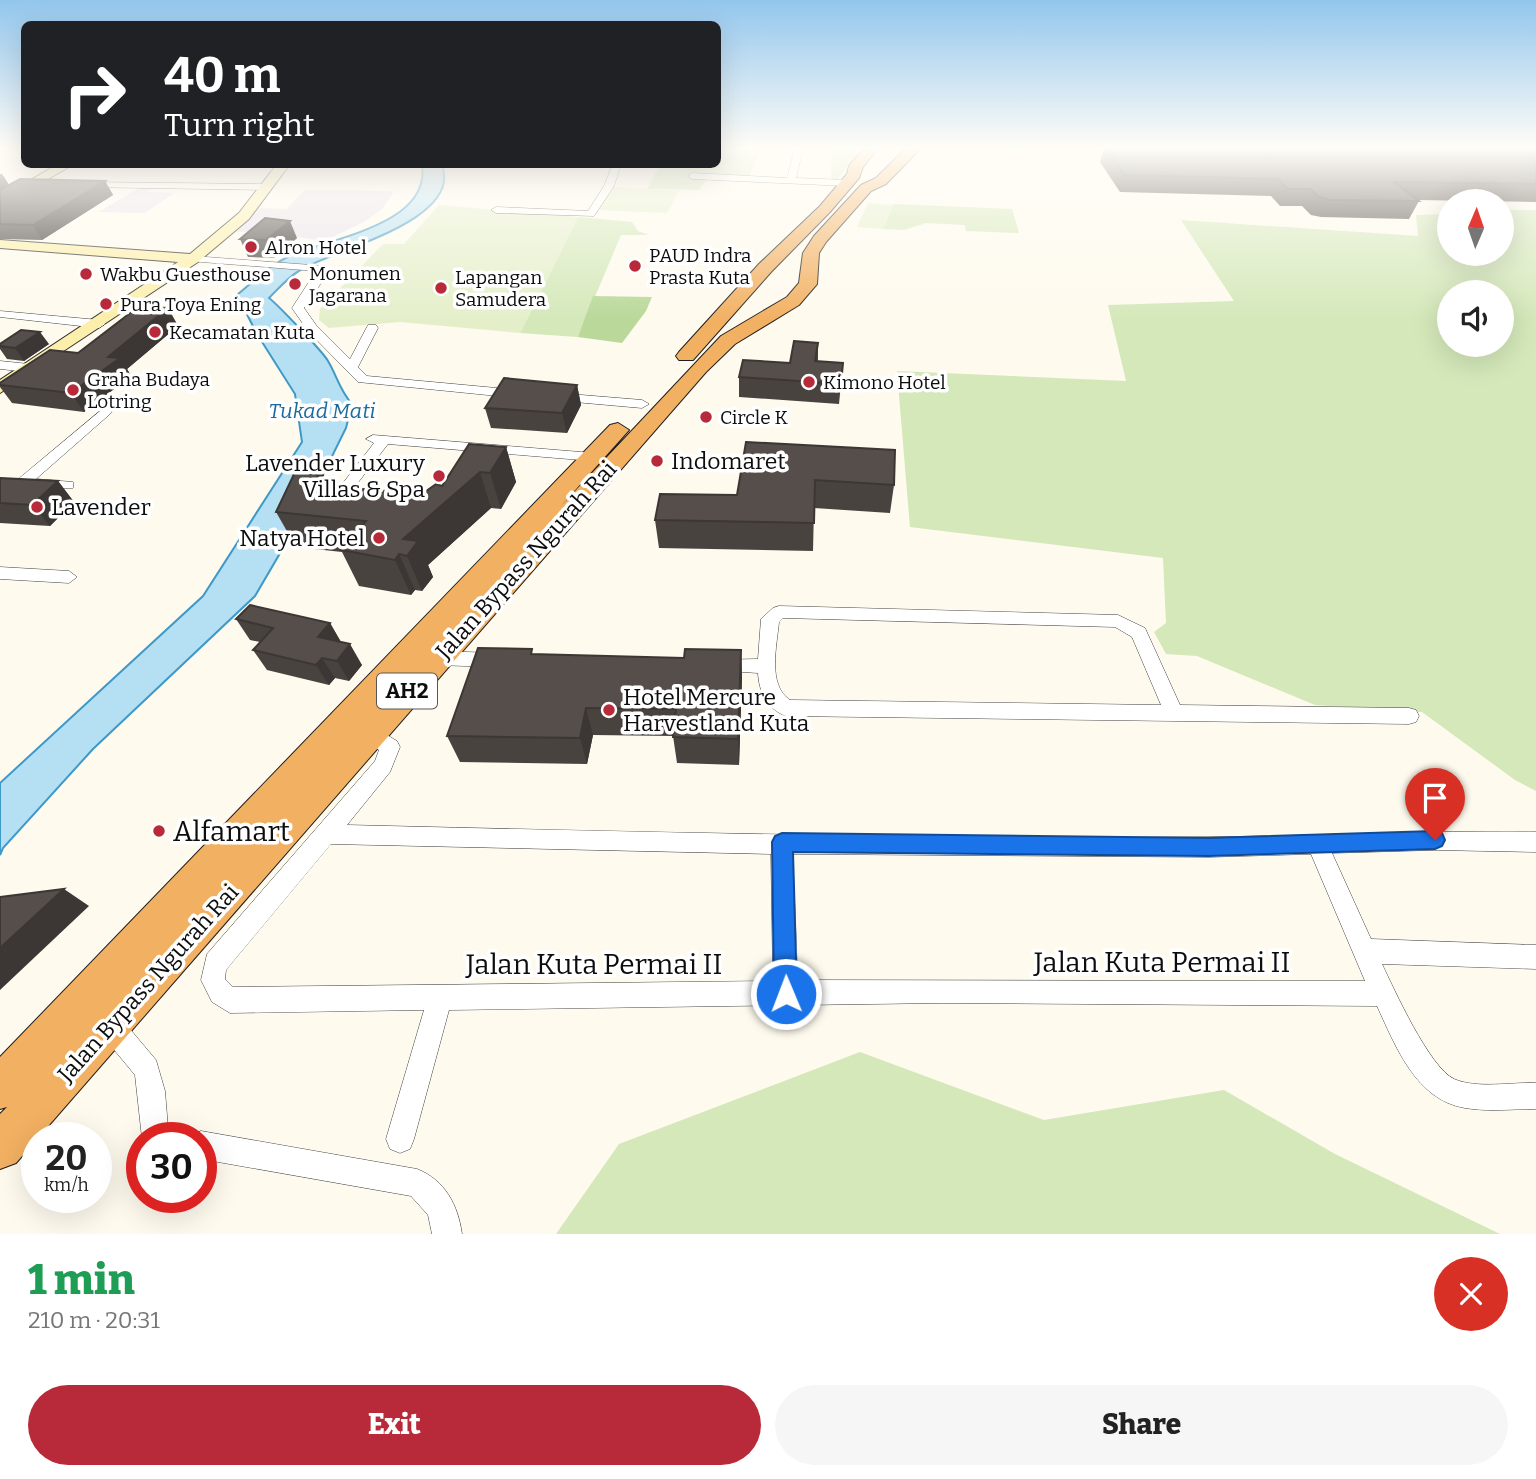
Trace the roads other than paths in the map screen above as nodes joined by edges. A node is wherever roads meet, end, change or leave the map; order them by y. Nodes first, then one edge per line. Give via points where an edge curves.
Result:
1 (252, 206) edge
2 (596, 206) edge
3 (827, 206) edge
4 (850, 206) edge
5 (496, 210) dead end
6 (0, 244) edge
7 (193, 259) junction
8 (765, 268) junction
9 (810, 272) junction
10 (0, 314) edge
11 (99, 324) junction
12 (372, 328) dead end
13 (0, 365) edge
14 (352, 366) junction
15 (29, 368) junction
16 (0, 388) edge
17 (642, 404) junction
18 (105, 411) dead end
19 (593, 457) junction
20 (22, 483) junction
21 (68, 485) dead end
22 (348, 486) edge
23 (0, 496) edge
24 (0, 573) edge
25 (69, 577) dead end
26 (436, 658) junction
27 (511, 660) edge
28 (700, 665) edge
29 (767, 666) junction
30 (1175, 715) junction
31 (1409, 716) dead end
32 (370, 733) junction
33 (325, 834) junction
34 (782, 842) junction
35 (1536, 842) edge
36 (1317, 844) junction
37 (1364, 951) junction
38 (1536, 957) edge
39 (786, 994) junction
40 (1383, 994) junction
41 (440, 997) junction
42 (110, 1025) junction
43 (0, 1088) edge
44 (1536, 1096) edge
45 (155, 1122) edge
46 (8, 1138) edge
47 (400, 1139) dead end
48 (217, 1148) edge
49 (447, 1234) edge

1 - 7 main road
2 - 5 street via 587,214
3 - 8 highway, Jalan Bypass Ngurah Rai / AH2
4 - 9 highway, Jalan Bypass Ngurah Rai / AH2 via 811,253
6 - 7 main road
7 - 11 main road
7 - 14 street via 317,266 323,273 299,308 312,328
8 - 9 highway via 760,285 773,291 791,290
8 - 17 highway, Jalan Bypass Ngurah Rai / AH2
9 - 26 highway, Jalan Bypass Ngurah Rai / AH2 via 808,284 793,301 716,350
10 - 11 street
11 - 15 main road
12 - 14 street
13 - 15 street
14 - 17 street via 359,377 369,381
15 - 16 main road
17 - 19 highway, Jalan Bypass Ngurah Rai / AH2
18 - 20 street
19 - 22 street via 379,440
19 - 43 highway, Jalan Bypass Ngurah Rai / AH2
20 - 21 street
20 - 23 street
24 - 25 street
26 - 27 street
26 - 32 highway, Jalan Bypass Ngurah Rai / AH2
28 - 29 street
29 - 30 street via 770,696 786,708
29 - 30 street via 770,619 779,612 1118,621 1139,633
30 - 31 street
32 - 33 street, Jalan Kuta Permai II via 390,747 388,758
32 - 42 highway, Jalan Bypass Ngurah Rai / AH2
33 - 34 street
33 - 41 street, Jalan Kuta Permai II via 216,963 211,973 219,993 230,1000
34 - 36 street
34 - 39 street
35 - 36 street
36 - 37 street
37 - 38 street
37 - 40 street
39 - 40 street, Jalan Kuta Permai II via 942,990
39 - 41 street, Jalan Kuta Permai II
40 - 44 street via 1429,1077 1444,1089
41 - 47 street
42 - 45 street via 146,1069
42 - 46 highway, Jalan Bypass Ngurah Rai / AH2
48 - 49 street via 417,1183 436,1197 446,1216

